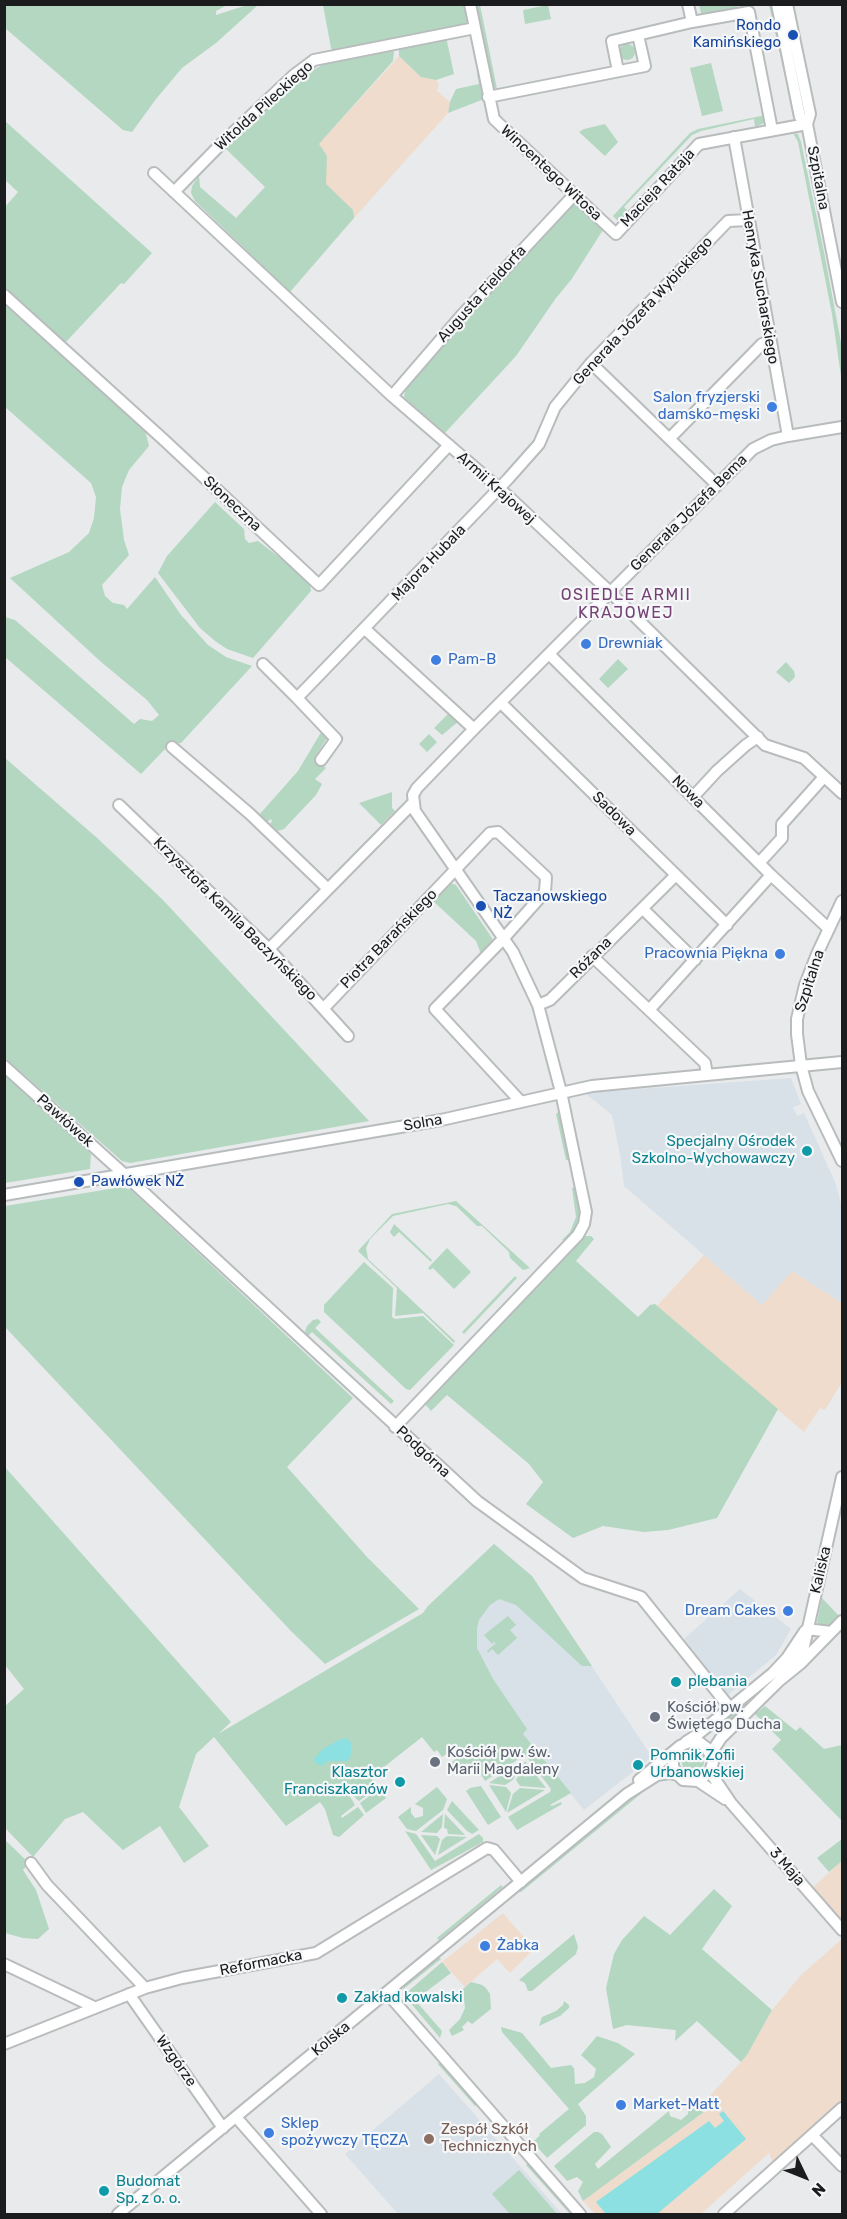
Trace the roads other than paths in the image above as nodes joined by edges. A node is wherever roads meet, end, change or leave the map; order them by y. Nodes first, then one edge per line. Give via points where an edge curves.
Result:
1 (470, 4) edge
2 (688, 4) edge
3 (777, 4) edge
4 (787, 4) edge
5 (692, 22) junction
6 (475, 28) junction
7 (638, 35) junction
8 (618, 71) junction
9 (488, 97) junction
10 (807, 124) junction
11 (772, 130) junction
12 (734, 137) junction
13 (154, 173) dead end
14 (174, 192) junction
15 (574, 195) junction
16 (748, 220) junction
17 (616, 234) joint
18 (4, 295) edge
19 (843, 302) edge
20 (770, 341) junction
21 (591, 363) junction
22 (392, 396) junction
23 (550, 419) joint
24 (843, 427) edge
25 (788, 436) junction
26 (670, 438) junction
27 (449, 445) junction
28 (716, 484) junction
29 (499, 489) junction
30 (610, 592) junction
31 (366, 629) junction
32 (549, 654) junction
33 (263, 664) dead end
34 (297, 698) junction
35 (501, 703) junction
36 (474, 729) junction
37 (758, 737) junction
38 (172, 747) dead end
39 (321, 760) dead end
40 (824, 777) junction
41 (843, 794) edge
42 (693, 797) junction
43 (413, 803) junction
44 (119, 805) dead end
45 (759, 863) junction
46 (455, 870) junction
47 (676, 875) junction
48 (771, 875) junction
49 (327, 888) junction
50 (843, 901) edge
51 (643, 909) junction
52 (726, 925) junction
53 (829, 929) junction
54 (503, 939) junction
55 (269, 949) junction
56 (592, 956) junction
57 (695, 960) junction
58 (538, 1005) junction
59 (324, 1008) junction
60 (650, 1009) junction
61 (348, 1036) dead end
62 (843, 1062) edge
63 (801, 1065) junction
64 (4, 1066) edge
65 (707, 1075) junction
66 (561, 1092) junction
67 (521, 1102) junction
68 (843, 1161) edge
69 (125, 1175) junction
70 (4, 1195) edge
71 (395, 1427) junction
72 (843, 1477) edge
73 (843, 1621) edge
74 (807, 1629) junction
75 (831, 1632) junction
76 (780, 1680) junction
77 (730, 1708) junction
78 (680, 1747) junction
79 (711, 1753) junction
80 (710, 1772) junction
81 (678, 1775) junction
82 (698, 1781) junction
83 (627, 1794) junction
84 (731, 1803) junction
85 (31, 1863) dead end
86 (521, 1882) junction
87 (843, 1930) edge
88 (4, 1964) edge
89 (145, 1988) junction
90 (387, 1993) junction
91 (129, 1994) junction
92 (94, 2007) junction
93 (4, 2044) edge
94 (843, 2108) edge
95 (236, 2118) junction
96 (223, 2128) junction
97 (812, 2134) junction
98 (843, 2166) edge
99 (118, 2214) edge
100 (321, 2214) edge
101 (580, 2214) edge
102 (724, 2214) edge

1 - 6 street, Wincentego Witosa
2 - 5 street
3 - 10 street, Szpitalna via 800,117
4 - 10 street, Szpitalna via 810,114
5 - 7 street
5 - 11 street via 749,12
6 - 9 street, Wincentego Witosa
6 - 14 street, Witolda Pileckiego via 314,60
7 - 8 street via 612,41
7 - 8 street via 645,66
8 - 9 street
9 - 15 street, Wincentego Witosa via 494,118
10 - 11 street, Macieja Rataja
10 - 19 street, Szpitalna
11 - 12 street, Macieja Rataja
12 - 16 street, Henryka Sucharskiego
12 - 17 street, Macieja Rataja via 699,144
13 - 14 street, Armii Krajowej
14 - 22 street, Armii Krajowej
15 - 17 street, Wincentego Witosa
15 - 22 street, Augusta Fieldorfa
16 - 20 street, Henryka Sucharskiego
16 - 21 street, Generała Józefa Wybickiego via 728,221
18 - 27 street, Słoneczna via 319,585
20 - 25 street, Henryka Sucharskiego
20 - 26 street via 762,344
21 - 23 street, Generała Józefa Wybickiego via 555,407
21 - 26 street
22 - 27 street, Armii Krajowej
23 - 29 street, Majora Hubala via 539,444
24 - 25 street, Generała Józefa Bema
25 - 28 street, Generała Józefa Bema via 753,448
26 - 28 street
27 - 29 street, Armii Krajowej
28 - 30 street, Generała Józefa Bema
29 - 30 street, Armii Krajowej
29 - 31 street, Majora Hubala
30 - 32 street, Generała Józefa Bema
30 - 37 street, Armii Krajowej
31 - 34 street, Majora Hubala
31 - 36 street
32 - 35 street, Generała Józefa Bema
32 - 42 street, Nowa
33 - 34 street
34 - 39 street via 336,739
35 - 36 street, Generała Józefa Bema
35 - 47 street, Sadowa
36 - 43 street, Generała Józefa Bema via 417,788
37 - 40 street, Armii Krajowej via 765,744 804,758
37 - 42 street
38 - 49 street
40 - 41 street, Armii Krajowej
40 - 45 street via 782,824 782,838
42 - 45 street, Nowa
43 - 46 street
43 - 49 street, Generała Józefa Bema
44 - 55 street, Krzysztofa Kamila Baczyńskiego
45 - 48 street, Nowa
46 - 54 street
46 - 54 street, Piotra Barańskiego via 490,833 498,832 546,877 545,892
46 - 59 street, Piotra Barańskiego
47 - 51 street, Różana
47 - 52 street, Sadowa
48 - 52 street
48 - 53 street, Nowa
49 - 55 street, Generała Józefa Bema
50 - 53 street, Szpitalna
51 - 56 street, Różana
51 - 57 street
52 - 57 street
53 - 63 street, Szpitalna via 801,1001 797,1034
54 - 58 street
54 - 67 street via 435,1009
55 - 59 street, Krzysztofa Kamila Baczyńskiego
56 - 58 street, Różana via 550,1000
56 - 60 street
57 - 60 street
58 - 66 street
59 - 61 street, Krzysztofa Kamila Baczyńskiego
60 - 65 street via 705,1063
62 - 63 street, Solna
63 - 65 street, Solna
63 - 68 street via 813,1105
64 - 69 street, Pawłówek
65 - 66 street, Solna
66 - 67 street, Solna
66 - 71 street via 586,1212 578,1235
67 - 69 street, Solna via 441,1120
69 - 70 street, Solna
69 - 71 street, Podgórna
71 - 77 street, Podgórna via 477,1501 583,1578 641,1597
72 - 74 street, Kaliska
73 - 75 street
74 - 75 street
74 - 76 street, Kaliska via 804,1646
74 - 77 street, Kolska via 781,1665
75 - 76 street
76 - 79 street via 721,1738
77 - 78 street, Kolska
78 - 79 street via 699,1742
78 - 81 street via 673,1758
78 - 83 street, Kolska via 646,1773
79 - 80 street
80 - 82 street
80 - 84 street, 3 Maja
81 - 82 street via 690,1782
81 - 83 street, Kolska via 657,1775
82 - 84 street, 3 Maja
83 - 86 street, Kolska
84 - 87 street, 3 Maja
85 - 89 street via 47,1885
86 - 89 street, Reformacka via 488,1848 316,1953
86 - 90 street, Kolska
88 - 92 street
89 - 91 street, Reformacka
90 - 95 street, Kolska
90 - 101 street
91 - 92 street, Reformacka
91 - 96 street, Wzgórze
92 - 93 street, Reformacka
94 - 97 street
95 - 96 street, Kolska
95 - 100 street
96 - 99 street, Kolska
97 - 98 street
97 - 102 street

